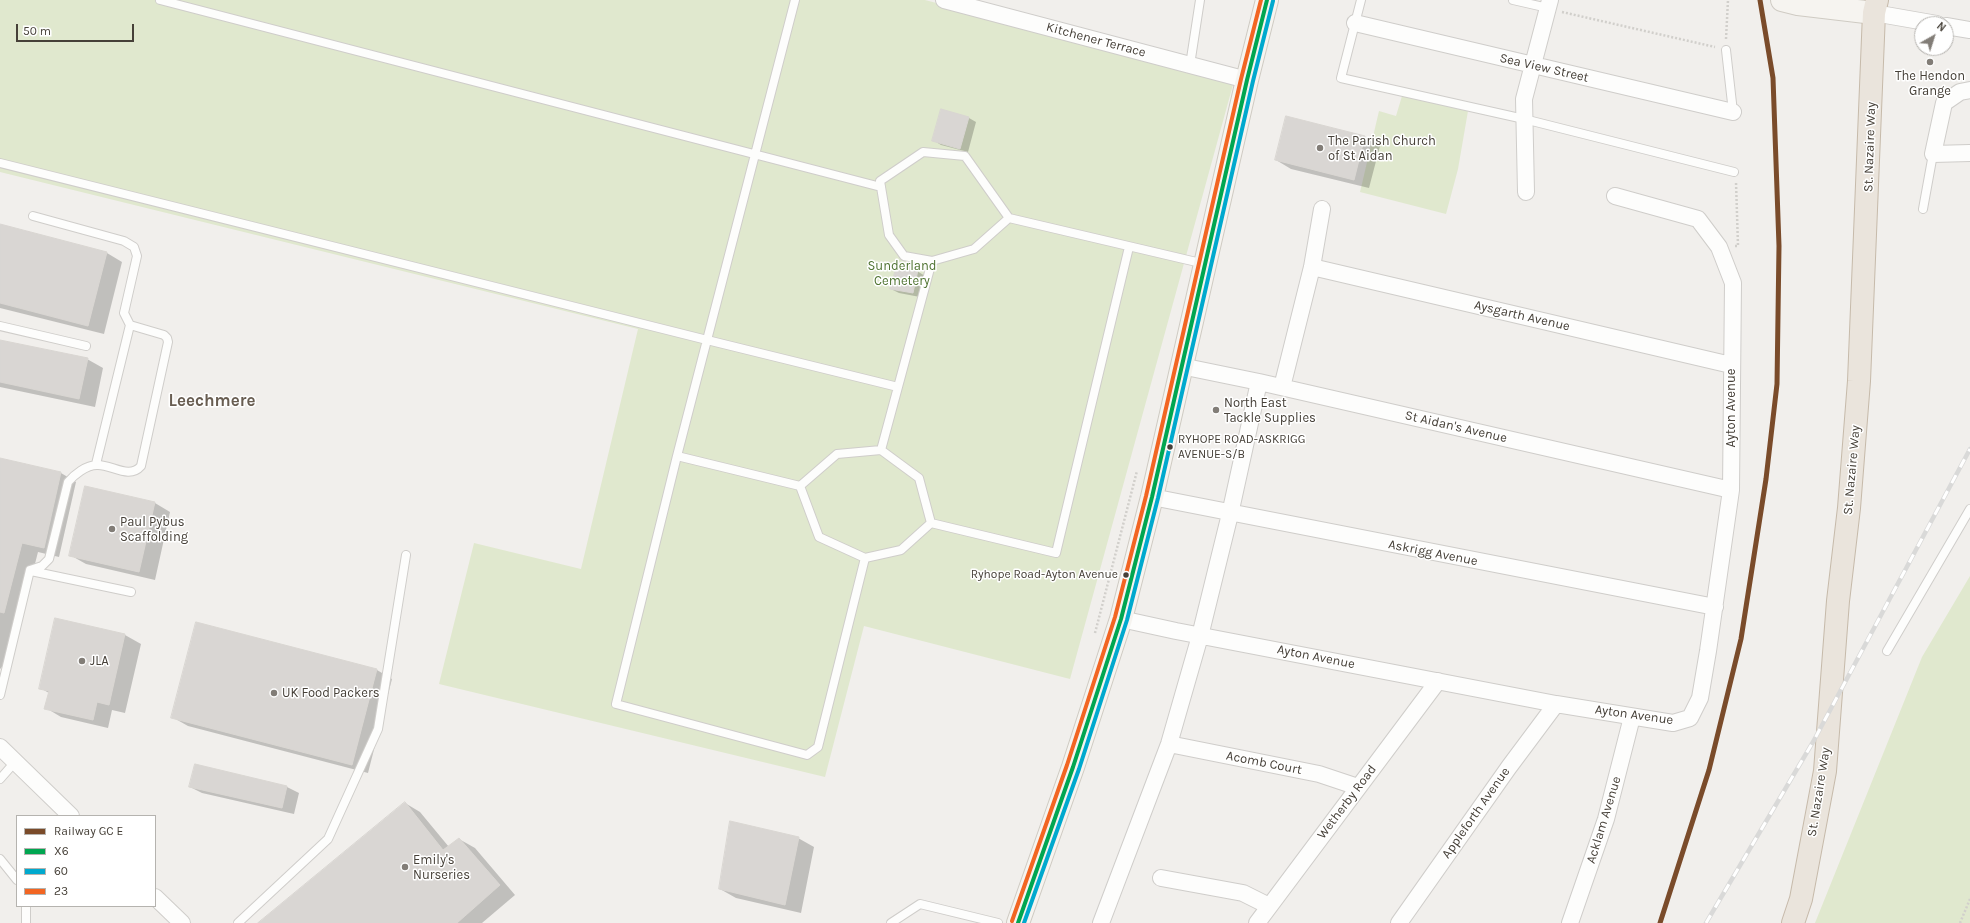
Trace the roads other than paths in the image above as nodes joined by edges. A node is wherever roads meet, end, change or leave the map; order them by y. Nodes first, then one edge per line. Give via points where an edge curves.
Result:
1 (160, 0) edge
2 (795, 0) edge
3 (944, 0) edge
4 (1199, 0) edge
5 (1267, 0) edge
6 (1361, 0) edge
7 (1513, 0) edge
8 (1790, 2) edge
9 (1549, 4) edge
10 (1875, 6) edge
11 (1914, 17) edge
12 (1356, 23) junction
13 (1954, 27) edge
14 (1970, 30) edge
15 (1726, 50) road end
16 (1190, 65) junction
17 (1533, 65) junction
18 (1247, 80) junction
19 (1970, 90) edge
20 (1733, 112) joint
21 (1524, 119) junction
22 (1970, 153) edge
23 (756, 154) junction
24 (1933, 154) junction
25 (0, 163) edge
26 (1734, 172) road end
27 (881, 187) junction
28 (1526, 192) dead end
29 (1615, 196) dead end
30 (1322, 209) dead end
31 (1923, 209) dead end
32 (33, 216) dead end
33 (1009, 218) junction
34 (1130, 247) junction
35 (932, 261) junction
36 (1205, 264) junction
37 (1312, 267) junction
38 (130, 325) junction
39 (0, 326) edge
40 (707, 340) junction
41 (86, 346) dead end
42 (1731, 365) junction
43 (1181, 366) junction
44 (1259, 382) junction
45 (898, 387) junction
46 (1282, 387) junction
47 (881, 450) junction
48 (678, 456) junction
49 (96, 464) junction
50 (800, 486) junction
51 (1732, 490) junction
52 (1152, 497) junction
53 (1970, 509) edge
54 (1230, 514) junction
55 (931, 523) junction
56 (406, 555) dead end
57 (864, 558) junction
58 (30, 570) junction
59 (131, 592) dead end
60 (1715, 607) junction
61 (1121, 619) junction
62 (1200, 636) junction
63 (1887, 651) dead end
64 (1438, 681) junction
65 (0, 695) edge
66 (1556, 704) junction
67 (1632, 717) junction
68 (1169, 744) junction
69 (0, 747) edge
70 (15, 762) junction
71 (0, 779) edge
72 (1358, 787) junction
73 (70, 815) edge
74 (0, 859) edge
75 (1161, 878) dead end
76 (16, 879) edge
77 (156, 898) edge
78 (1269, 906) junction
79 (26, 907) edge
80 (1404, 921) edge
81 (26, 923) edge
82 (182, 923) edge
83 (238, 923) edge
84 (891, 923) edge
85 (998, 923) edge
86 (1018, 923) edge
87 (1101, 923) edge
88 (1257, 923) edge
89 (1570, 923) edge
90 (1793, 923) edge

1 - 23 lane
2 - 23 lane
3 - 16 street, Kitchener Terrace
4 - 16 lane
5 - 18 main road
6 - 12 lane
7 - 9 lane
8 - 10 main road
9 - 17 street
10 - 11 street
10 - 90 highway, St. Nazaire Way via 1859,381 1849,508 1838,601 1824,772 1801,899
12 - 17 street, Sea View Street
12 - 21 lane via 1341,78
13 - 14 street
15 - 20 lane
16 - 18 street, Kitchener Terrace
17 - 20 street, Sea View Street
17 - 21 street via 1524,99
18 - 36 main road
19 - 24 street via 1960,92 1944,102
21 - 26 lane
21 - 28 street
22 - 24 street
23 - 27 lane
23 - 40 lane
24 - 31 lane
25 - 40 lane
27 - 33 lane via 880,181 923,152 965,156
27 - 35 lane via 889,235 904,256
29 - 42 street, Ayton Avenue via 1698,219 1719,247 1733,283
30 - 37 street
32 - 38 lane via 124,241 134,247 137,256 124,313
33 - 34 lane
33 - 35 lane via 974,249
34 - 36 lane
34 - 55 lane via 1056,553
35 - 45 lane
36 - 43 main road
37 - 42 street, Aysgarth Avenue
37 - 46 street
38 - 49 lane
38 - 49 lane via 164,335 168,342 141,466 137,471 131,472
39 - 41 lane
40 - 45 lane
40 - 48 lane
42 - 51 street, Ayton Avenue
43 - 44 street, St Aidan's Avenue
43 - 52 main road
44 - 46 street, St Aidan's Avenue
44 - 54 street
45 - 47 lane
46 - 51 street, St Aidan's Avenue
47 - 50 lane via 837,454
47 - 55 lane via 919,478
48 - 50 lane
48 - 57 lane via 616,704 807,755 818,747
49 - 58 lane via 76,474 68,482 49,559 42,566
50 - 57 lane via 820,537
51 - 60 street, Ayton Avenue
52 - 54 street, Askrigg Avenue
52 - 61 main road
53 - 63 lane
54 - 60 street, Askrigg Avenue
54 - 62 street
55 - 57 lane via 901,550
56 - 83 lane via 378,729 328,839
58 - 59 lane
58 - 65 lane
60 - 67 street, Ayton Avenue via 1700,698 1690,718 1672,723
61 - 62 street, Ayton Avenue
61 - 86 main road via 1073,767
62 - 64 street, Ayton Avenue
62 - 68 street
64 - 66 street, Ayton Avenue
64 - 72 street, Wetherby Road
66 - 67 street, Ayton Avenue
66 - 80 street, Appleforth Avenue via 1509,767
67 - 89 street, Acklam Avenue via 1606,819
68 - 72 street, Acomb Court via 1319,774
68 - 87 street
69 - 70 street
70 - 71 lane
70 - 73 street
72 - 78 street, Wetherby Road
74 - 76 lane
75 - 78 street via 1243,893
77 - 82 street
78 - 88 street, Wetherby Road
79 - 81 lane
84 - 85 lane via 920,904

